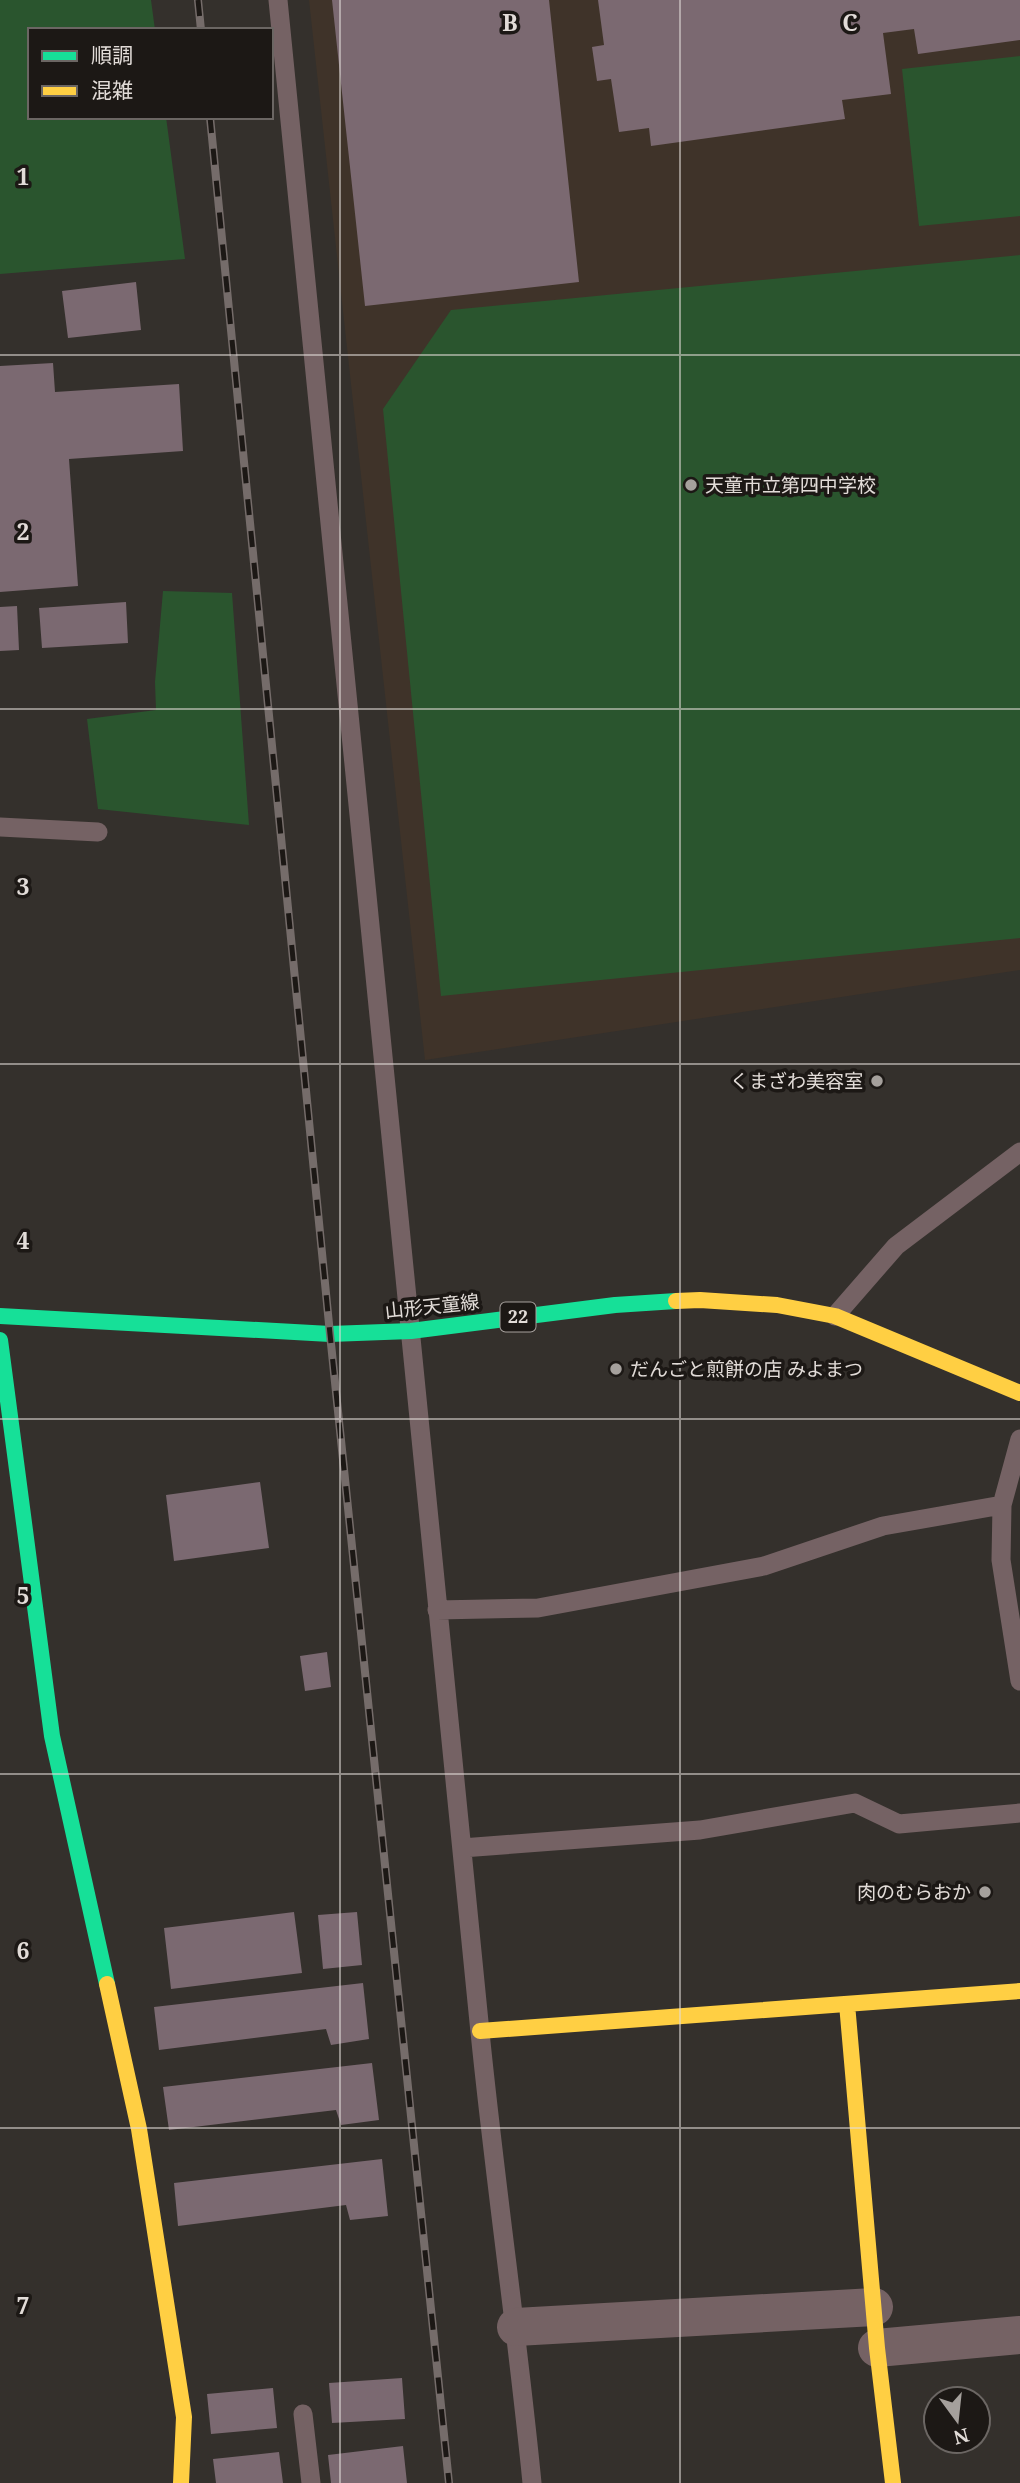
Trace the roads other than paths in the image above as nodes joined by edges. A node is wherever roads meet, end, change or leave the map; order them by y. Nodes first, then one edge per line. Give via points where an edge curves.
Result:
1 (278, 0) edge
2 (0, 827) edge
3 (98, 832) dead end
4 (1020, 1152) edge
5 (0, 1316) edge
6 (835, 1316) junction
7 (411, 1331) junction
8 (0, 1340) edge
9 (1020, 1392) edge
10 (1020, 1439) edge
11 (1002, 1505) junction
12 (437, 1610) junction
13 (1020, 1681) edge
14 (1020, 1814) edge
15 (462, 1849) junction
16 (1020, 1992) edge
17 (847, 2004) junction
18 (480, 2031) junction
19 (874, 2307) junction
20 (516, 2328) junction
21 (1020, 2335) edge
22 (877, 2348) junction
23 (303, 2414) dead end
24 (181, 2483) edge
25 (311, 2483) edge
26 (532, 2483) edge
27 (892, 2483) edge

1 - 7 lane
2 - 3 lane
4 - 6 lane via 895,1246
5 - 7 street, 山形天童線 / 22 via 330,1334
6 - 7 street, 山形天童線 / 22 via 701,1300 615,1305
6 - 9 street, 山形天童線 / 22
7 - 12 lane
8 - 24 street via 52,1736 139,2129 184,2417
10 - 11 lane
11 - 12 lane via 883,1526 764,1566 538,1608
11 - 13 lane via 1001,1560
12 - 15 lane
14 - 15 lane via 899,1824 855,1803 700,1830
15 - 18 lane
16 - 17 street
17 - 18 street
17 - 19 street
18 - 20 lane
19 - 20 street
19 - 22 street
20 - 26 lane
21 - 22 street
22 - 27 street
23 - 25 lane

